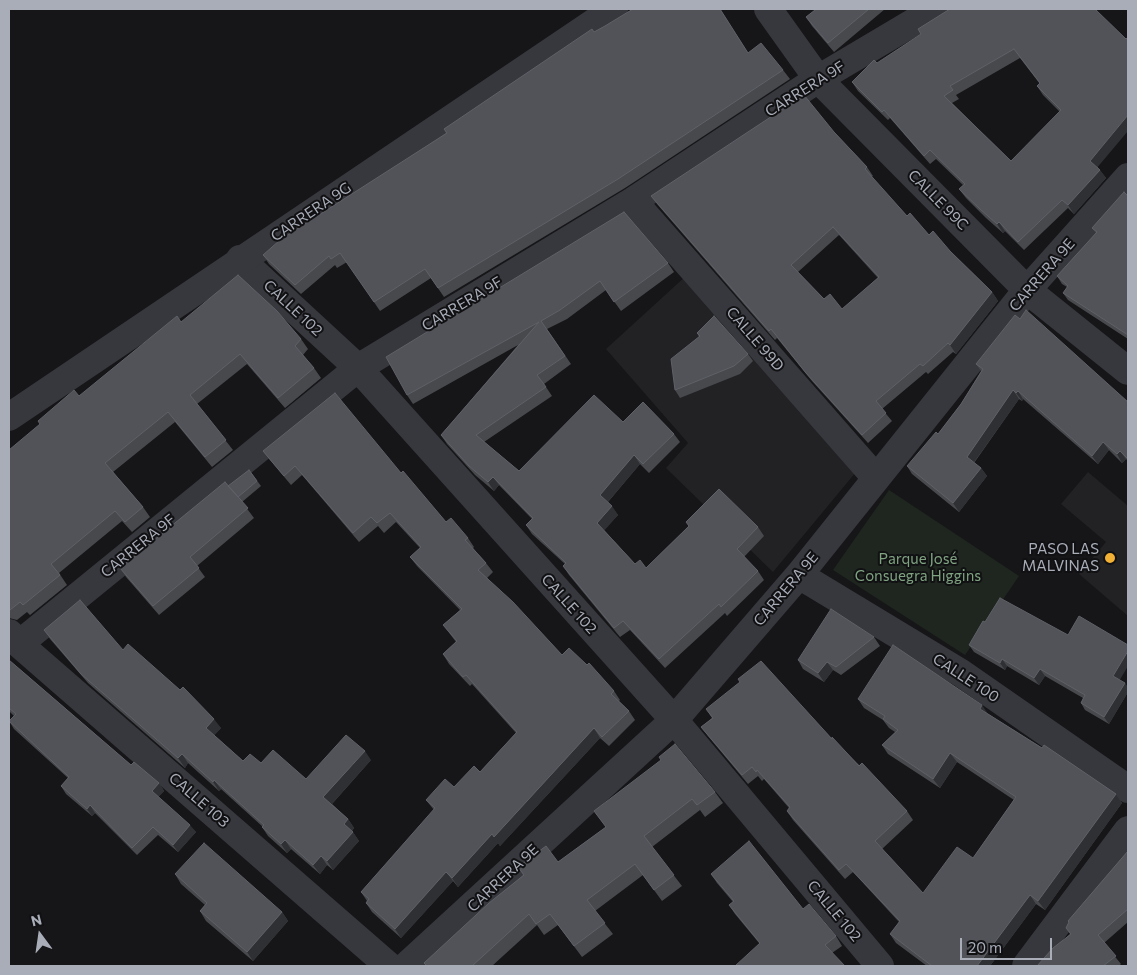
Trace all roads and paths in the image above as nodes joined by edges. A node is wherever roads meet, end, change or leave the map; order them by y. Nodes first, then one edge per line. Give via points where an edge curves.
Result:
1 (614, 9) edge
2 (768, 9) edge
3 (936, 9) edge
4 (818, 79) junction
5 (1128, 177) edge
6 (633, 201) junction
7 (240, 260) junction
8 (1028, 290) junction
9 (358, 368) junction
10 (1128, 371) edge
11 (9, 417) edge
12 (876, 478) junction
13 (799, 575) junction
14 (14, 638) edge
15 (674, 720) junction
16 (1128, 789) edge
17 (1128, 830) edge
18 (390, 966) edge
19 (406, 966) edge
20 (880, 966) edge
21 (1026, 966) edge

1 - 7 street, CARRERA 9G
2 - 4 street, CALLE 99C
3 - 4 street, CARRERA 9F
4 - 6 street, CARRERA 9F
4 - 8 street, CALLE 99C
5 - 8 street, CARRERA 9E
6 - 9 street, CARRERA 9F
6 - 12 street, CALLE 99D
7 - 9 street, CALLE 102
7 - 11 street, CARRERA 9G
8 - 10 street, CALLE 99C
8 - 12 street, CARRERA 9E
9 - 14 street, CARRERA 9F
9 - 15 street, CALLE 102
12 - 13 street, CARRERA 9E
13 - 15 street, CARRERA 9E
13 - 16 street, CALLE 100 via 961,673
14 - 18 street, CALLE 103
15 - 19 street, CARRERA 9E
15 - 20 street, CALLE 102
17 - 21 street

